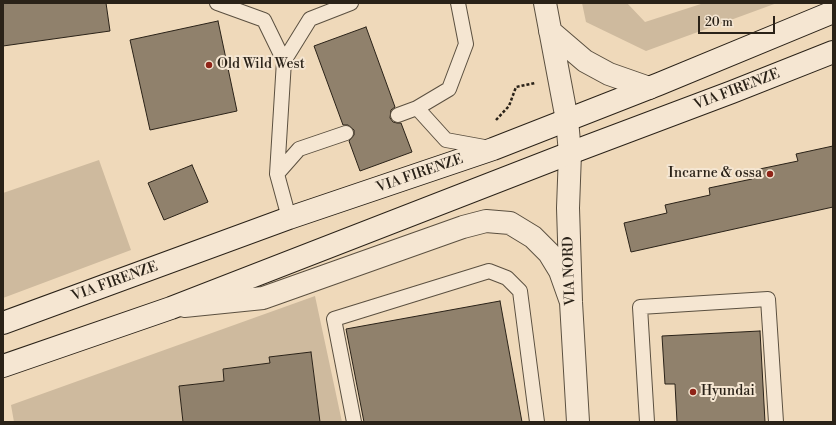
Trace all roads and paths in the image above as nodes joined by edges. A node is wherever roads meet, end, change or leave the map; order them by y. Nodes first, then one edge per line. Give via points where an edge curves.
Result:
1 (217, 3) edge
2 (351, 3) edge
3 (458, 3) edge
4 (545, 3) edge
5 (833, 12) edge
6 (550, 32) junction
7 (833, 52) edge
8 (284, 61) junction
9 (520, 86) dead end
10 (649, 88) junction
11 (417, 108) junction
12 (398, 115) dead end
13 (566, 120) junction
14 (492, 124) dead end
15 (346, 133) dead end
16 (493, 149) junction
17 (570, 153) junction
18 (277, 174) junction
19 (289, 218) junction
20 (571, 302) junction
21 (171, 308) junction
22 (3, 323) edge
23 (3, 366) edge
24 (354, 422) edge
25 (537, 422) edge
26 (578, 422) edge
27 (647, 422) edge
28 (776, 422) edge

1 - 8 lane via 264,20
2 - 8 lane via 310,19
3 - 11 lane via 466,44 450,89
4 - 6 main road, VIA NORD
5 - 10 main road, VIA FIRENZE
6 - 10 main road via 585,61 609,74
6 - 13 main road, VIA NORD
7 - 17 main road, VIA FIRENZE
8 - 18 lane
9 - 14 path via 516,87 509,106
10 - 13 main road, VIA FIRENZE
11 - 12 lane
11 - 16 lane via 446,140
13 - 16 main road, VIA FIRENZE
13 - 17 main road, VIA NORD
15 - 18 lane via 299,149
16 - 19 main road, VIA FIRENZE
17 - 20 main road, VIA NORD via 568,208
17 - 21 main road, VIA FIRENZE
18 - 19 lane
19 - 22 main road, VIA FIRENZE
20 - 21 main road, VIA FIRENZE via 560,271 549,253 533,237 510,223 486,221 263,298
20 - 26 main road, VIA NORD
21 - 23 main road, VIA FIRENZE
24 - 25 lane via 334,320 489,271 507,278 520,291
27 - 28 lane via 640,307 768,299

